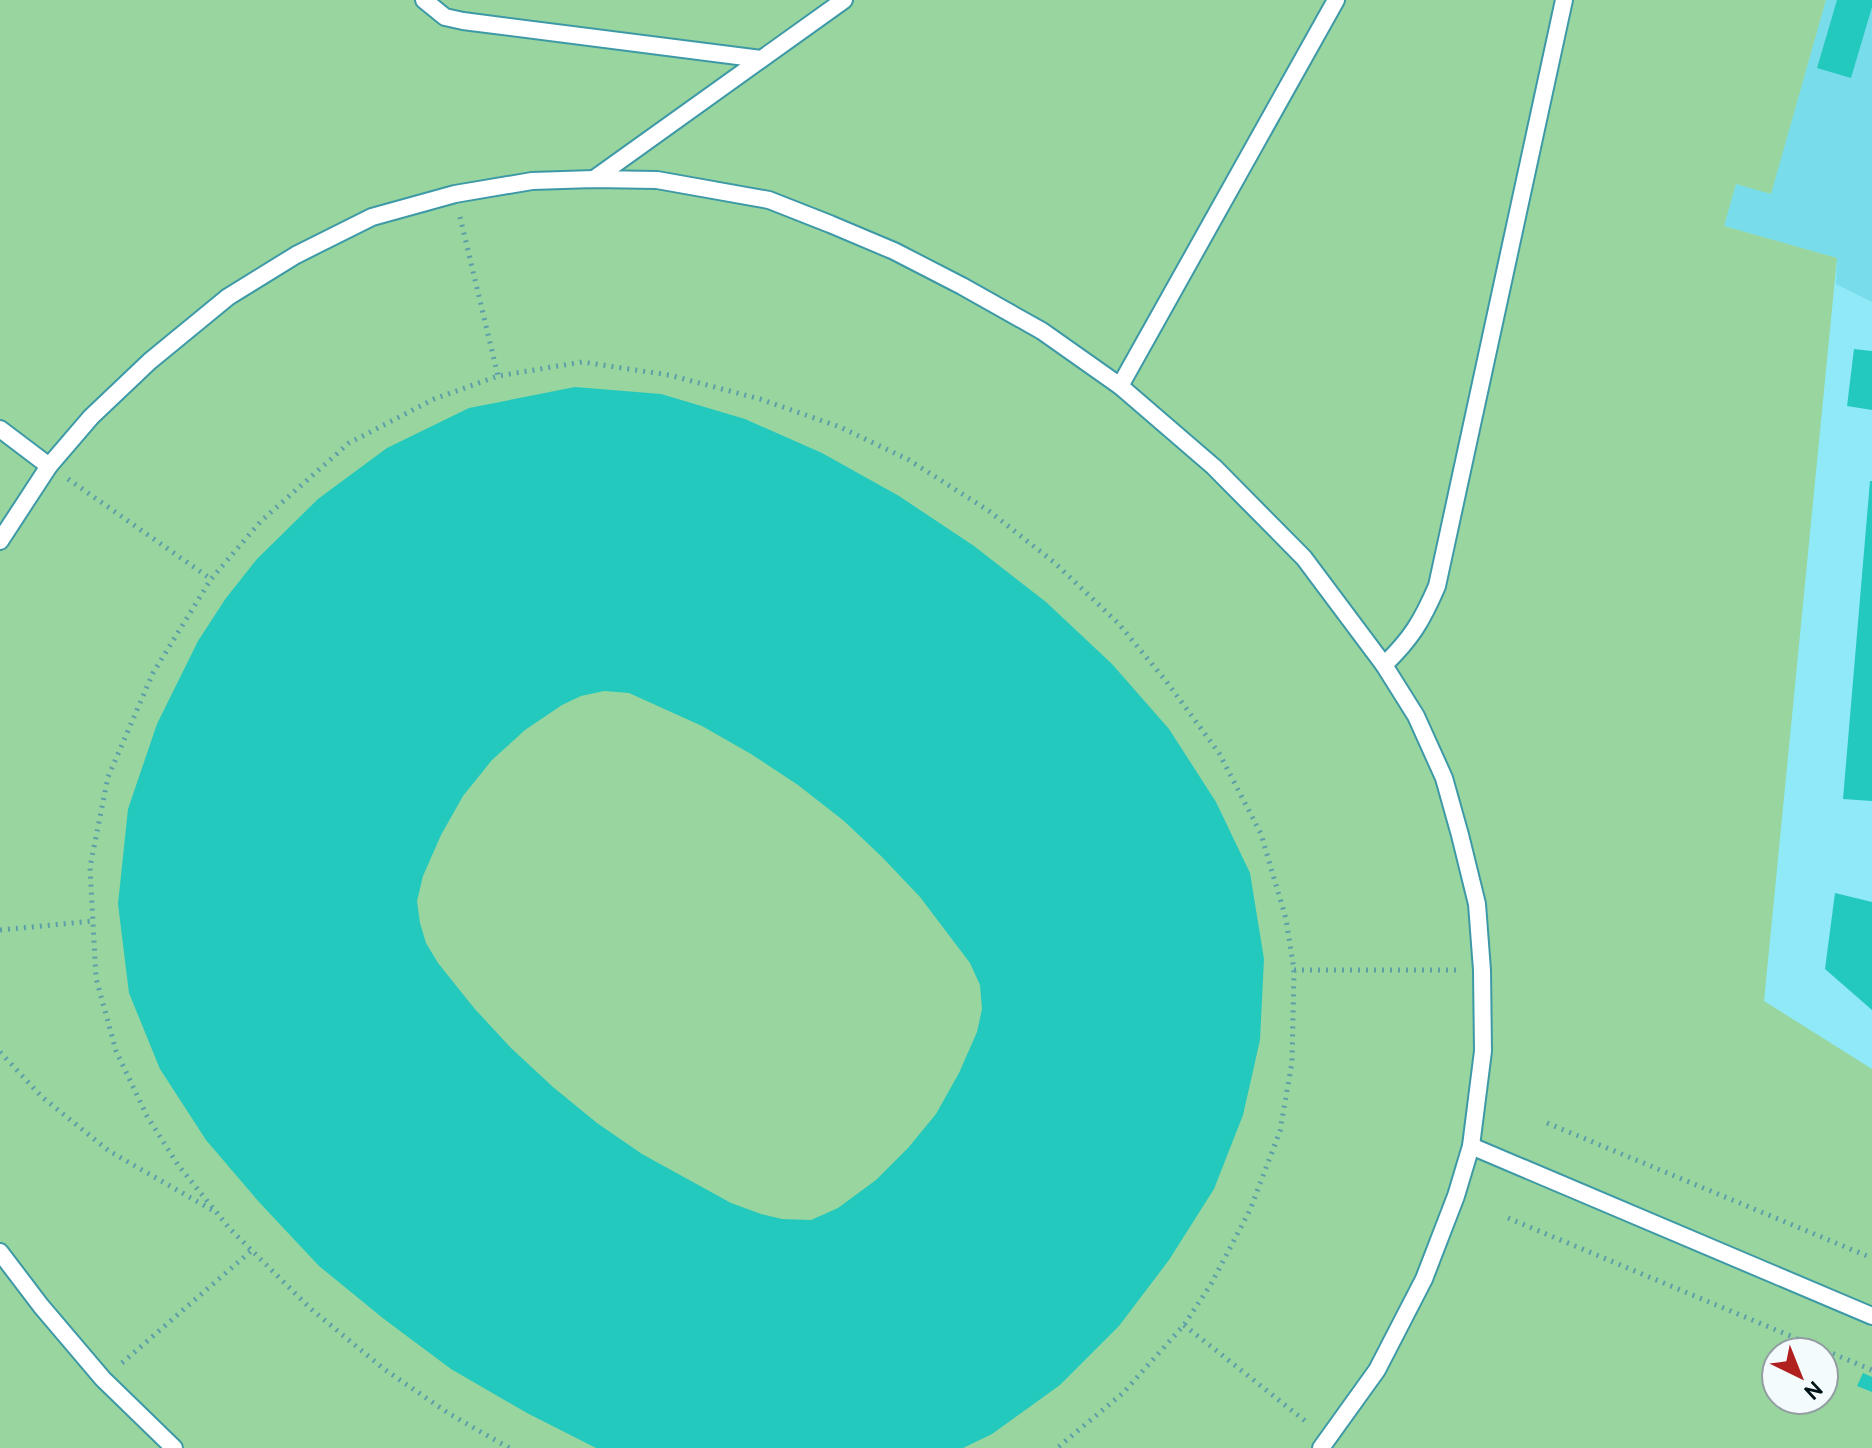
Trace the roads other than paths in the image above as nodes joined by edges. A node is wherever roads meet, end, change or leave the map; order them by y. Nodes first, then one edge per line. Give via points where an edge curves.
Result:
1 (424, 0) edge
2 (844, 0) edge
3 (1336, 0) edge
4 (1564, 0) edge
5 (761, 59) junction
6 (594, 179) junction
7 (1120, 386) junction
8 (0, 429) edge
9 (49, 466) junction
10 (0, 541) edge
11 (1384, 665) junction
12 (1471, 1146) junction
13 (0, 1252) edge
14 (1872, 1316) edge
15 (1325, 1444) edge
16 (174, 1448) edge

1 - 5 lane via 445,17 463,21
2 - 5 lane
3 - 7 lane
4 - 11 lane via 1437,586 1407,643
5 - 6 lane
6 - 7 lane via 657,180 769,200 830,224 894,251 1042,331
6 - 9 lane via 532,181 455,194 372,217 296,255 228,297 150,361
7 - 11 lane via 1214,467 1304,558
8 - 9 lane
9 - 10 lane
11 - 12 lane via 1416,716 1444,778 1477,904 1483,1051
12 - 14 lane
12 - 15 lane via 1424,1279 1377,1370
13 - 16 lane via 103,1379

